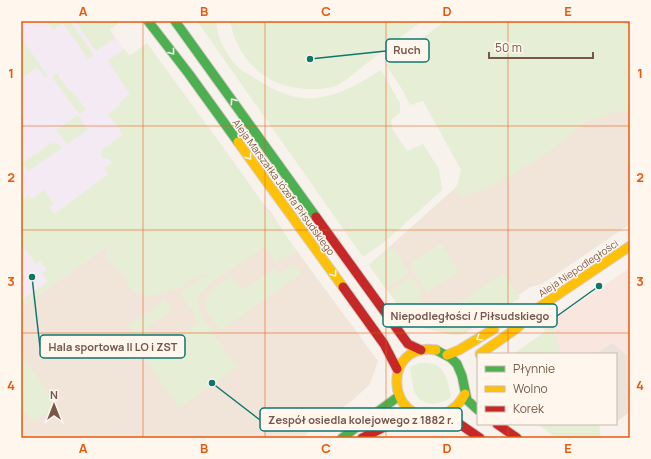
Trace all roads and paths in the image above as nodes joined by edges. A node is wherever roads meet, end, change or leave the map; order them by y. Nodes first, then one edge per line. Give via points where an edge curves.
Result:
1 (148, 21) edge
2 (175, 21) edge
3 (630, 246) edge
4 (515, 324) junction
5 (500, 326) dead end
6 (421, 350) junction
7 (481, 353) edge
8 (498, 353) edge
9 (447, 354) junction
10 (470, 364) edge
11 (397, 369) junction
12 (465, 394) junction
13 (399, 396) junction
14 (477, 409) edge
15 (413, 413) junction
16 (445, 414) junction
17 (500, 425) edge
18 (342, 438) edge
19 (362, 438) edge
20 (480, 438) edge
21 (517, 438) edge

1 -> 11 street, Aleja Marszałka Józefa Piłsudskiego via 384,344
6 -> 2 street, Aleja Marszałka Józefa Piłsudskiego via 408,344
3 - 4 street, Aleja Niepodległości
4 - 7 street, Aleja Niepodległości
4 - 8 street via 509,344
5 -> 9 street
6 - 9 street via 431,349
6 - 11 street via 406,358
9 - 10 street via 455,362
10 - 12 street via 464,378
11 - 13 street
12 - 14 street via 467,400
12 - 16 street via 458,404
13 - 15 street
13 - 18 street
15 - 16 street via 435,418
15 - 19 street
16 - 20 street
17 - 21 street

